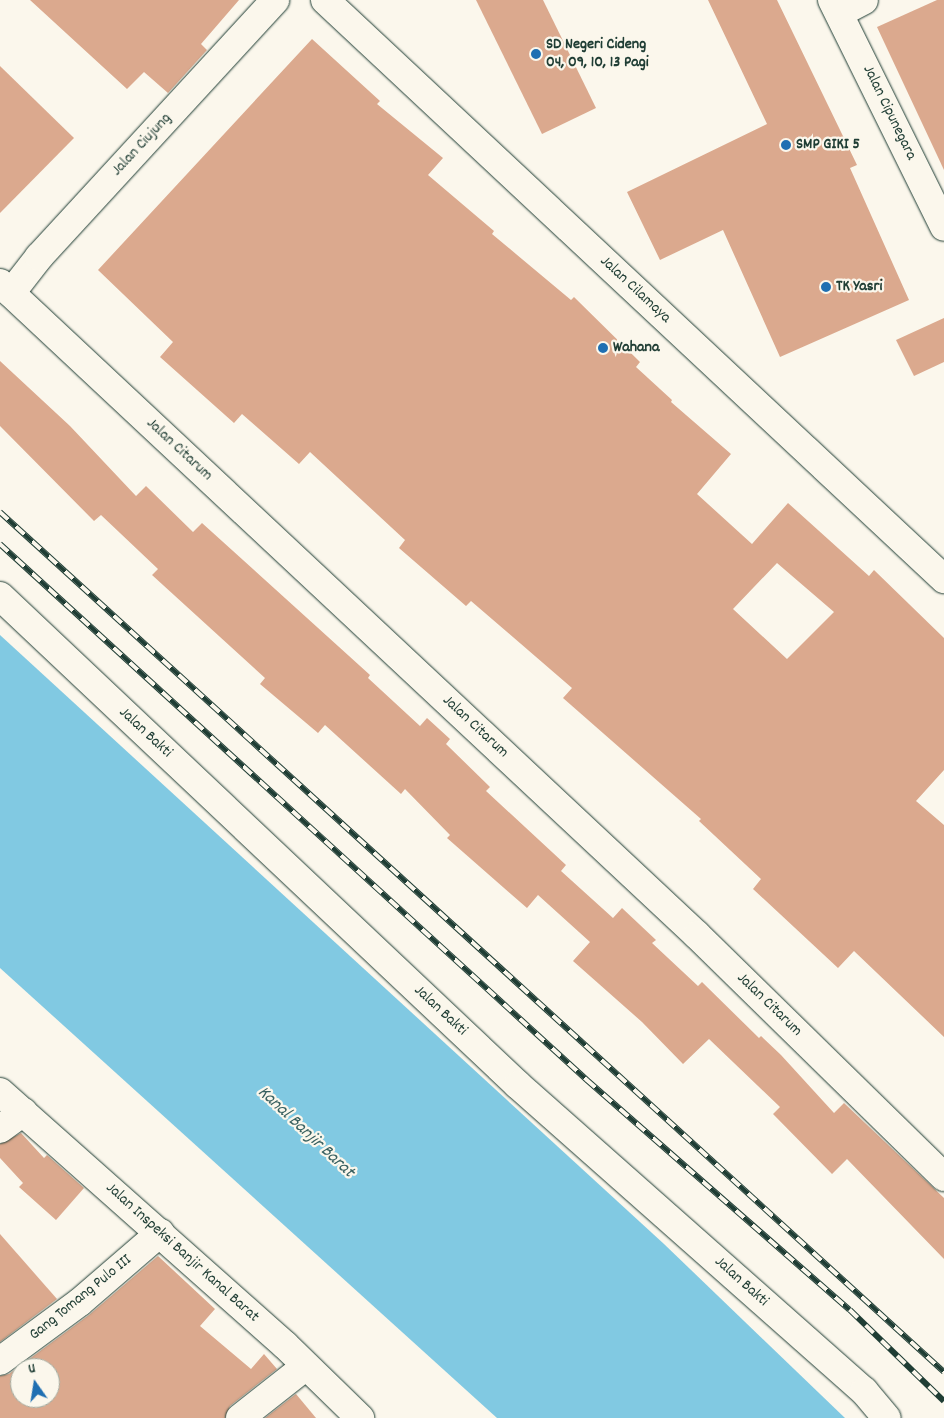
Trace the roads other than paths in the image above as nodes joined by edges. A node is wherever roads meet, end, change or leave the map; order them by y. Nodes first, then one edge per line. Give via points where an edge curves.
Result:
1 (275, 0) edge
2 (325, 0) edge
3 (864, 0) edge
4 (836, 6) edge
5 (944, 227) edge
6 (5, 288) edge
7 (944, 579) edge
8 (0, 596) edge
9 (0, 1092) edge
10 (23, 1112) junction
11 (0, 1129) edge
12 (944, 1177) edge
13 (160, 1233) junction
14 (0, 1361) edge
15 (306, 1366) junction
16 (240, 1418) edge
17 (360, 1418) edge
18 (887, 1418) edge

1 - 6 street, Jalan Ciujung via 39,257
2 - 7 street, Jalan Cilamaya
3 - 4 street
4 - 5 street, Jalan Cipunegara
6 - 12 street, Jalan Citarum via 697,935
8 - 18 street, Jalan Bakti via 518,1085 864,1391
9 - 10 street, Jalan Inspeksi Banjir Kanal Barat
10 - 11 street
10 - 13 street, Jalan Inspeksi Banjir Kanal Barat
13 - 14 street, Gang Tomang Pulo III via 80,1302
13 - 15 street, Jalan Inspeksi Banjir Kanal Barat
15 - 16 street
15 - 17 street, Jalan Inspeksi Banjir Kanal Barat

